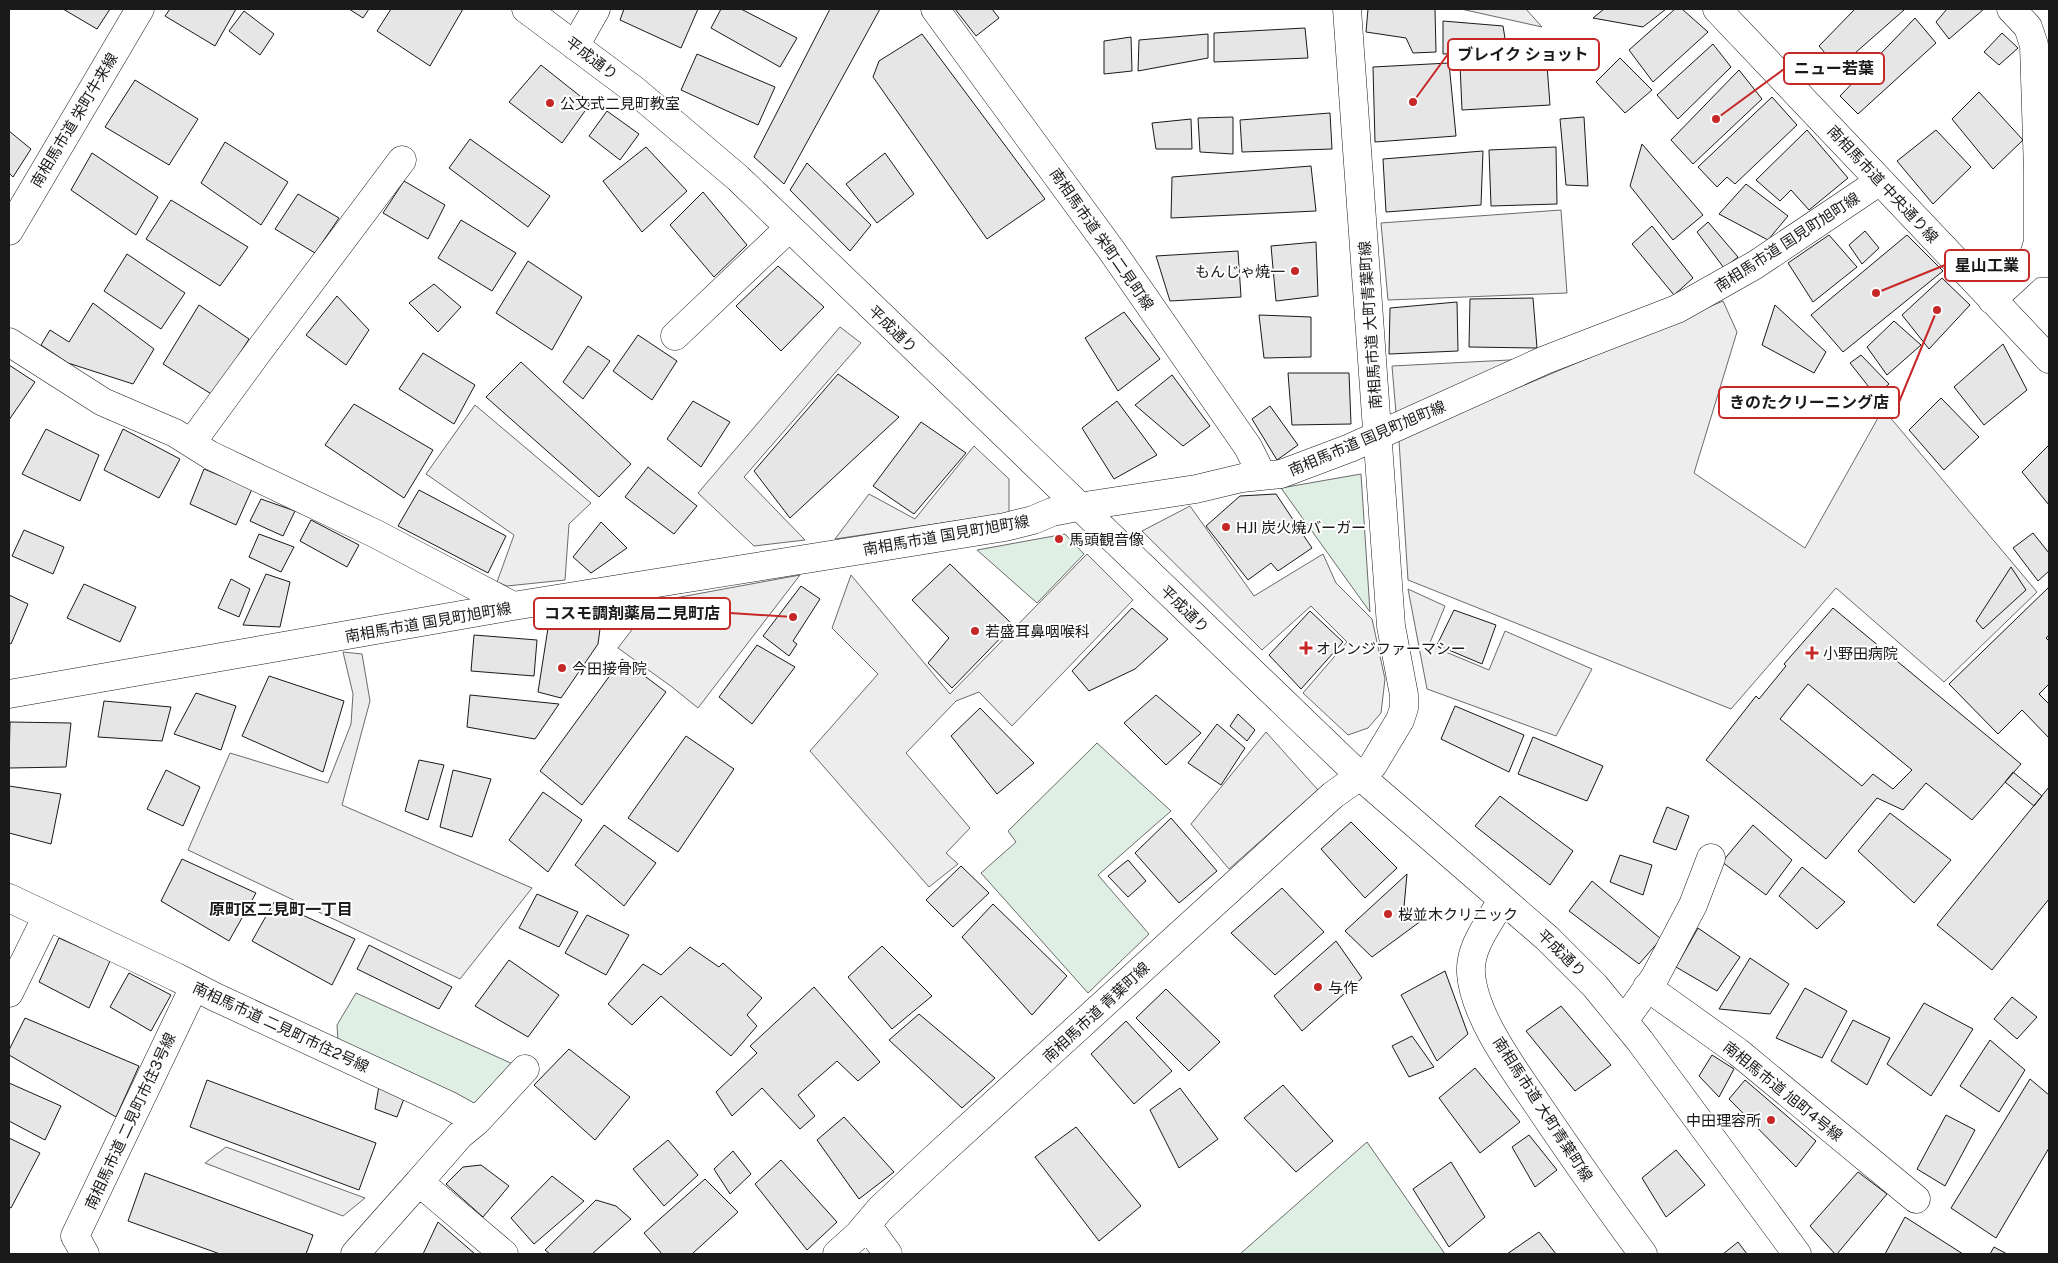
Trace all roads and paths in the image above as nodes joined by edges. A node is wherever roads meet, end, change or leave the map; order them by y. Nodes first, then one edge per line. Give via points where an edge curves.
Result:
1 (140, 9) edge
2 (526, 9) edge
3 (596, 9) edge
4 (935, 9) edge
5 (1347, 9) edge
6 (1717, 9) edge
7 (2019, 18) edge
8 (575, 46) junction
9 (402, 160) dead end
10 (1880, 181) junction
11 (789, 228) junction
12 (9, 231) edge
13 (2040, 264) edge
14 (1992, 300) junction
15 (675, 336) dead end
16 (9, 342) edge
17 (2049, 359) edge
18 (1378, 435) junction
19 (192, 442) junction
20 (1262, 475) junction
21 (1078, 507) junction
22 (513, 606) junction
23 (9, 694) edge
24 (1360, 776) junction
25 (1711, 858) dead end
26 (9, 898) edge
27 (1502, 900) junction
28 (47, 916) junction
29 (194, 987) junction
30 (1647, 987) junction
31 (9, 993) edge
32 (1624, 1020) junction
33 (525, 1069) dead end
34 (477, 1121) junction
35 (419, 1182) junction
36 (1916, 1199) dead end
37 (867, 1226) junction
38 (85, 1254) edge
39 (355, 1254) edge
40 (504, 1254) edge
41 (837, 1254) edge
42 (888, 1254) edge
43 (1643, 1254) edge
44 (1797, 1254) edge

1 - 12 street, 南相馬市道 栄町牛来線
2 - 8 street, 平成通り
3 - 8 street
4 - 20 street, 南相馬市道 栄町二見町線 via 1112,251 1248,448
5 - 18 street, 南相馬市道 大町青葉町線
6 - 10 street, 南相馬市道 中央通り線
7 - 13 street via 2034,45
8 - 11 street, 平成通り via 687,133
9 - 19 street
10 - 14 street, 南相馬市道 中央通り線
10 - 18 street, 南相馬市道 国見町旭町線 via 1755,266 1677,309 1545,360
11 - 15 street
11 - 21 street, 平成通り
13 - 14 street
14 - 17 street, 南相馬市道 中央通り線
16 - 19 street via 103,402
18 - 20 street, 南相馬市道 国見町旭町線 via 1281,474
18 - 24 street, 南相馬市道 大町青葉町線 via 1391,626 1404,708 1373,765
19 - 22 street via 210,455 376,534
20 - 21 street, 南相馬市道 国見町旭町線
21 - 22 street, 南相馬市道 国見町旭町線 via 1005,527
21 - 24 street, 平成通り
22 - 23 street, 南相馬市道 国見町旭町線
24 - 27 street, 平成通り
24 - 37 street, 南相馬市道 青葉町線 via 1332,795 926,1166 880,1209
25 - 30 street via 1693,905
26 - 28 street, 南相馬市道 二見町市住2号線
27 - 32 street, 平成通り via 1547,938
27 - 43 street, 南相馬市道 大町青葉町線 via 1473,953 1471,972 1475,993 1499,1047
28 - 29 street, 南相馬市道 二見町市住2号線
28 - 31 street
29 - 34 street, 南相馬市道 二見町市住2号線
29 - 38 street, 南相馬市道 二見町市住3号線 via 76,1236
30 - 32 street
30 - 36 street, 南相馬市道 旭町4号線 via 1738,1052
32 - 44 street, 平成通り
33 - 34 street
34 - 35 street via 460,1135
35 - 39 street
35 - 40 street
37 - 41 street, 南相馬市道 青葉町線
37 - 42 street

